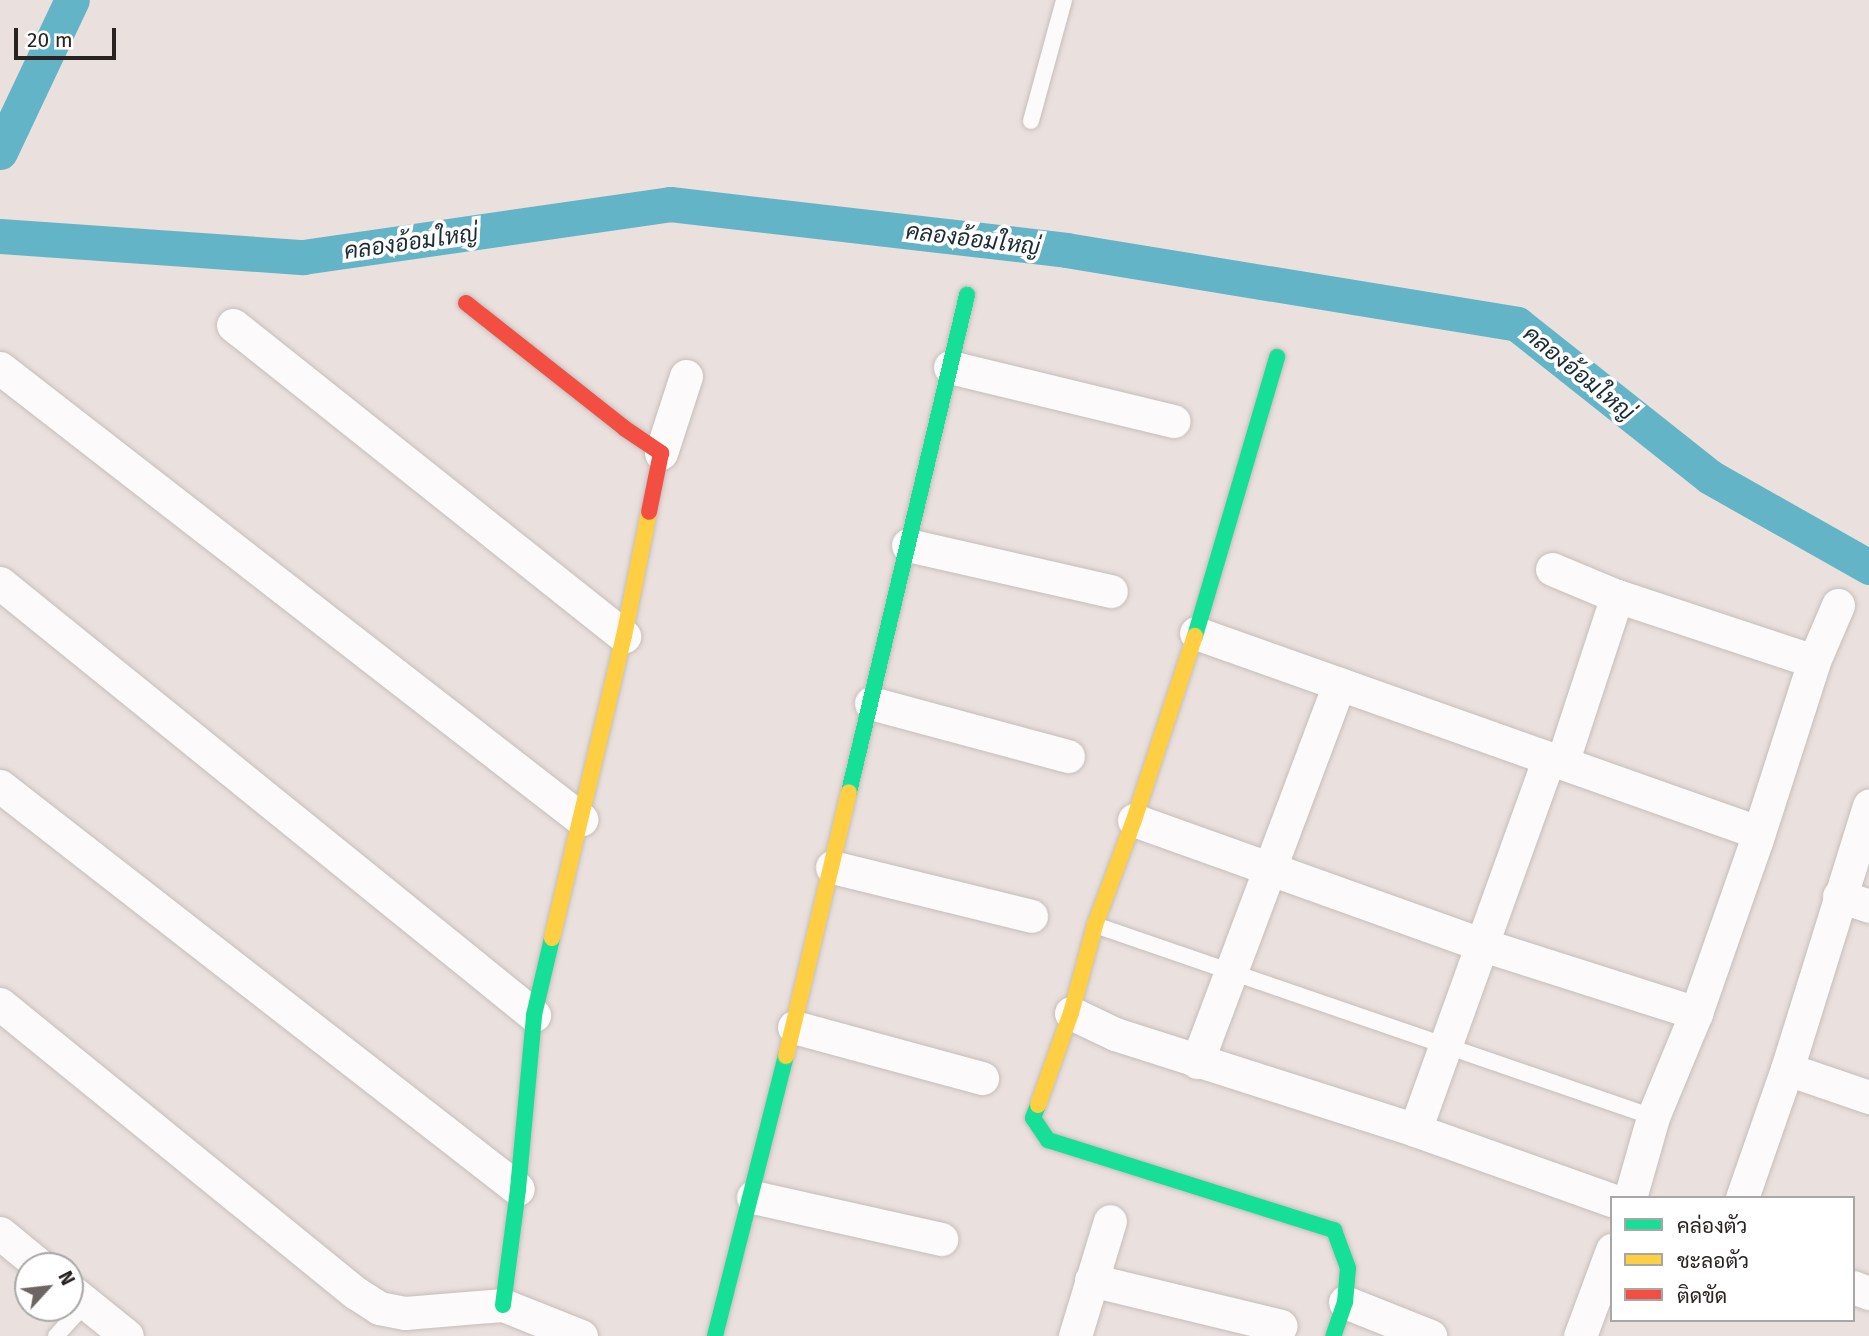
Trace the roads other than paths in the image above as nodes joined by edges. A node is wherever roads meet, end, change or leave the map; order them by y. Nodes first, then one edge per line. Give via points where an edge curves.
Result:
1 (1064, 0) edge
2 (1031, 121) dead end
3 (967, 295) dead end
4 (466, 303) dead end
5 (233, 325) dead end
6 (1277, 357) dead end
7 (950, 367) junction
8 (0, 368) edge
9 (686, 376) dead end
10 (1174, 421) dead end
11 (661, 453) junction
12 (908, 545) junction
13 (1552, 569) dead end
14 (0, 583) edge
15 (1111, 591) dead end
16 (1617, 596) junction
17 (1838, 605) dead end
18 (1196, 633) junction
19 (624, 636) junction
20 (1814, 662) junction
21 (1339, 684) junction
22 (870, 703) junction
23 (1068, 755) dead end
24 (1556, 761) junction
25 (0, 786) edge
26 (1869, 805) edge
27 (581, 819) junction
28 (1134, 820) junction
29 (1757, 832) junction
30 (832, 867) junction
31 (1269, 869) junction
32 (1854, 901) edge
33 (1031, 916) dead end
34 (1095, 925) junction
35 (1479, 944) junction
36 (1234, 971) junction
37 (0, 1004) edge
38 (1071, 1013) junction
39 (1696, 1013) junction
40 (534, 1014) junction
41 (794, 1027) junction
42 (1444, 1045) junction
43 (1197, 1062) junction
44 (1787, 1069) junction
45 (982, 1077) dead end
46 (1869, 1097) edge
47 (1653, 1117) junction
48 (1415, 1130) junction
49 (518, 1189) junction
50 (1631, 1196) edge
51 (1743, 1196) edge
52 (753, 1197) junction
53 (1610, 1199) edge
54 (1110, 1221) dead end
55 (0, 1233) edge
56 (941, 1239) dead end
57 (23, 1252) edge
58 (1610, 1255) edge
59 (1091, 1280) junction
60 (84, 1301) edge
61 (1345, 1302) junction
62 (503, 1305) junction
63 (1281, 1326) dead end
64 (127, 1336) edge
65 (581, 1336) edge
66 (715, 1336) edge
67 (1075, 1336) edge
68 (1333, 1336) edge
69 (1430, 1336) edge
70 (1580, 1336) edge

1 - 2 lane
3 - 7 street
4 - 11 street
5 - 19 street
6 - 18 street
7 - 10 street
7 - 12 street
8 - 27 street
9 - 11 street
11 - 19 street
12 - 15 street
12 - 22 street
13 - 16 street
14 - 40 street
16 - 20 street
16 - 24 street
17 - 20 street
18 - 21 street
18 - 28 street
19 - 27 street
20 - 29 street
21 - 24 street
21 - 31 street
22 - 23 street
22 - 30 street
24 - 29 street
24 - 35 street
25 - 49 street
26 - 32 street
27 - 40 street
28 - 31 street
28 - 34 street
29 - 39 street
30 - 33 street
30 - 41 street
31 - 35 street
31 - 36 street
32 - 44 street
34 - 36 lane
34 - 38 street
35 - 39 street
35 - 42 street
36 - 42 lane
36 - 43 street
37 - 62 street via 379,1308 405,1313
38 - 43 street via 1115,1034
38 - 61 street via 1033,1118 1048,1140 1334,1230 1348,1268
39 - 47 street
40 - 49 street
41 - 45 street
41 - 52 street
42 - 47 lane
42 - 48 street
43 - 48 street
44 - 46 street
44 - 51 street
47 - 50 street
48 - 53 street
49 - 62 street
52 - 56 street
52 - 66 street
54 - 59 street
55 - 57 street
58 - 70 street
59 - 63 street
59 - 67 street
60 - 64 street
61 - 68 street
61 - 69 street
62 - 65 street

